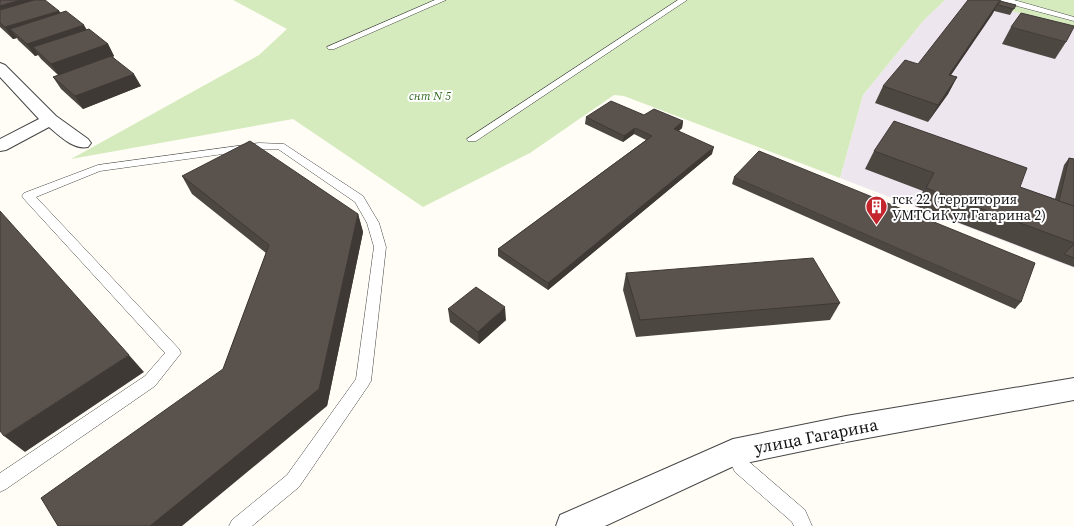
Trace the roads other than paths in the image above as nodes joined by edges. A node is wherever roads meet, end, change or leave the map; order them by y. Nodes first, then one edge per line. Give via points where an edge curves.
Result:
1 (442, 0) edge
2 (683, 0) edge
3 (1005, 0) edge
4 (1074, 19) edge
5 (330, 47) dead end
6 (0, 68) edge
7 (50, 120) junction
8 (472, 139) dead end
9 (82, 143) dead end
10 (0, 146) edge
11 (1074, 389) edge
12 (733, 452) junction
13 (0, 483) edge
14 (238, 526) edge
15 (571, 526) edge
16 (803, 526) edge

1 - 5 lane
2 - 8 lane
3 - 4 lane
6 - 7 street
7 - 9 street
7 - 10 street
11 - 12 street, улица Гагарина via 846,429
12 - 15 street, улица Гагарина
12 - 16 lane via 741,466 799,516
13 - 14 lane via 150,381 174,353 28,196 98,168 259,146 280,146 359,199 372,223 380,248 363,381 293,481

